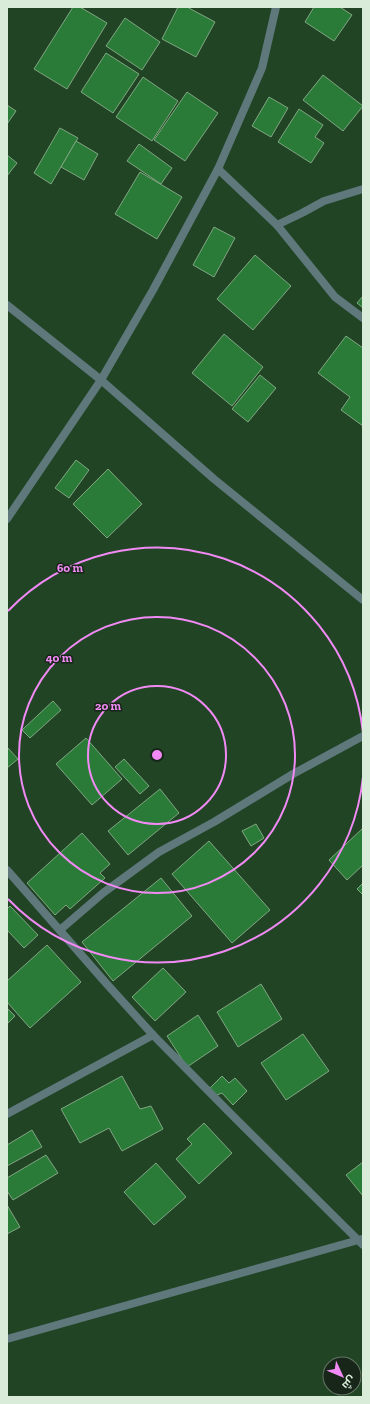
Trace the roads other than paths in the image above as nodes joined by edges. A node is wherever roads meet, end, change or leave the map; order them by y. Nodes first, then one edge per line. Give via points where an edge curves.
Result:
1 (276, 7) edge
2 (218, 168) junction
3 (363, 189) edge
4 (277, 225) junction
5 (7, 305) edge
6 (363, 318) edge
7 (101, 380) junction
8 (7, 519) edge
9 (363, 600) edge
10 (363, 736) edge
11 (7, 870) edge
12 (60, 930) junction
13 (153, 1035) junction
14 (7, 1114) edge
15 (362, 1241) edge
16 (7, 1339) edge

1 - 2 street via 262,68
2 - 4 street
2 - 7 street via 153,290
3 - 4 street via 324,201
4 - 6 street via 335,297
5 - 7 street
7 - 8 street
7 - 9 street via 214,479
10 - 12 street via 159,852 103,893
11 - 12 street
12 - 13 street
13 - 14 street
13 - 15 street
15 - 16 street

